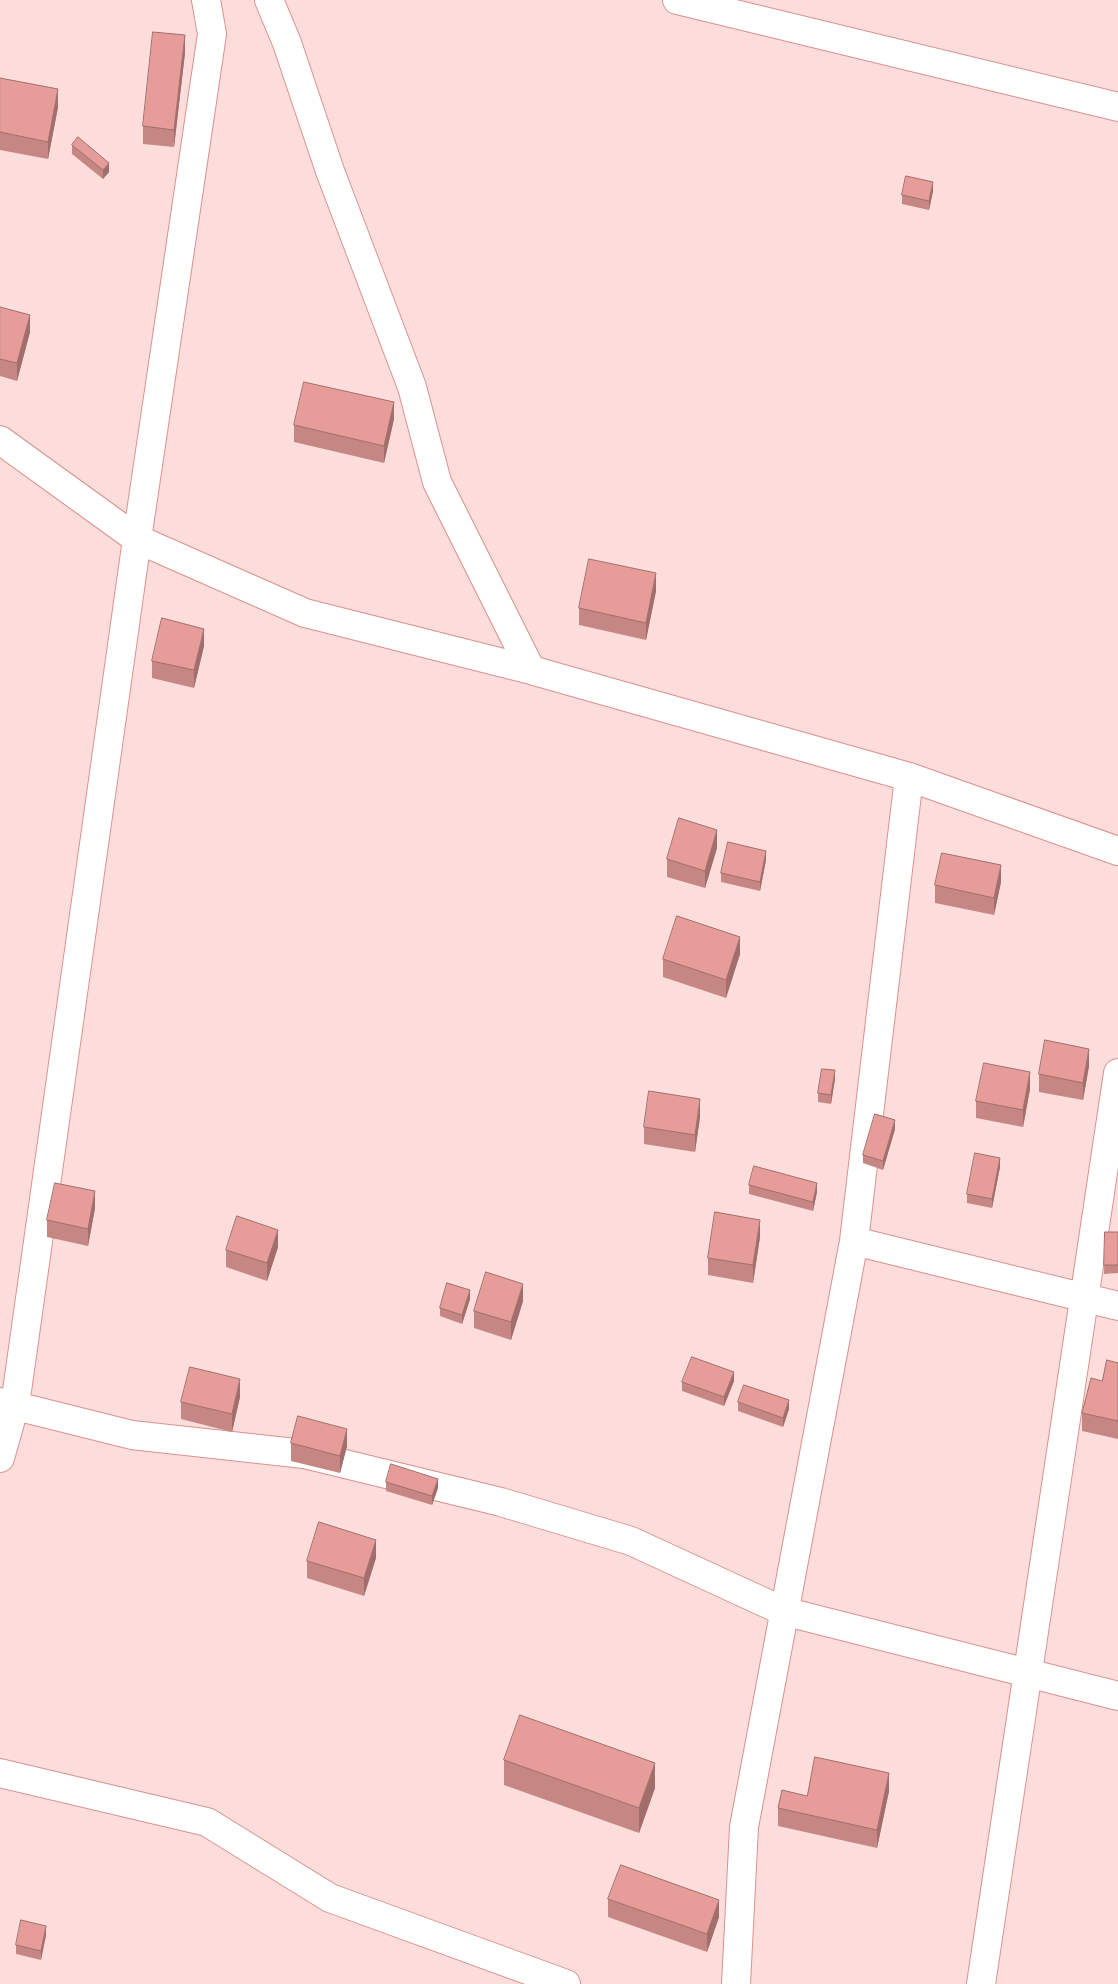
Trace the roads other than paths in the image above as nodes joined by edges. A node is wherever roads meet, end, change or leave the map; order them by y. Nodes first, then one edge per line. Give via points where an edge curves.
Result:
1 (206, 0) edge
2 (269, 0) edge
3 (677, 0) edge
4 (1118, 107) edge
5 (0, 440) edge
6 (137, 539) junction
7 (530, 670) junction
8 (909, 776) junction
9 (1118, 851) edge
10 (1118, 1073) edge
11 (854, 1241) junction
12 (1084, 1298) junction
13 (1118, 1306) edge
14 (7, 1404) edge
15 (0, 1458) edge
16 (783, 1611) junction
17 (1028, 1673) junction
18 (1118, 1696) edge
19 (0, 1773) edge
20 (566, 1984) edge
21 (736, 1984) edge
22 (981, 1984) edge

1 - 6 street via 212,34
2 - 7 street via 412,387 437,482
3 - 4 street
5 - 6 street
6 - 7 street via 305,613
6 - 14 street
7 - 8 street
8 - 9 street
8 - 11 street
10 - 12 street
11 - 12 street
11 - 16 street
12 - 13 street
12 - 17 street
14 - 15 street
14 - 16 street via 132,1436 304,1454 501,1502 631,1542
16 - 17 street
16 - 21 street via 744,1827
17 - 18 street
17 - 22 street
19 - 20 street via 207,1822 330,1898

